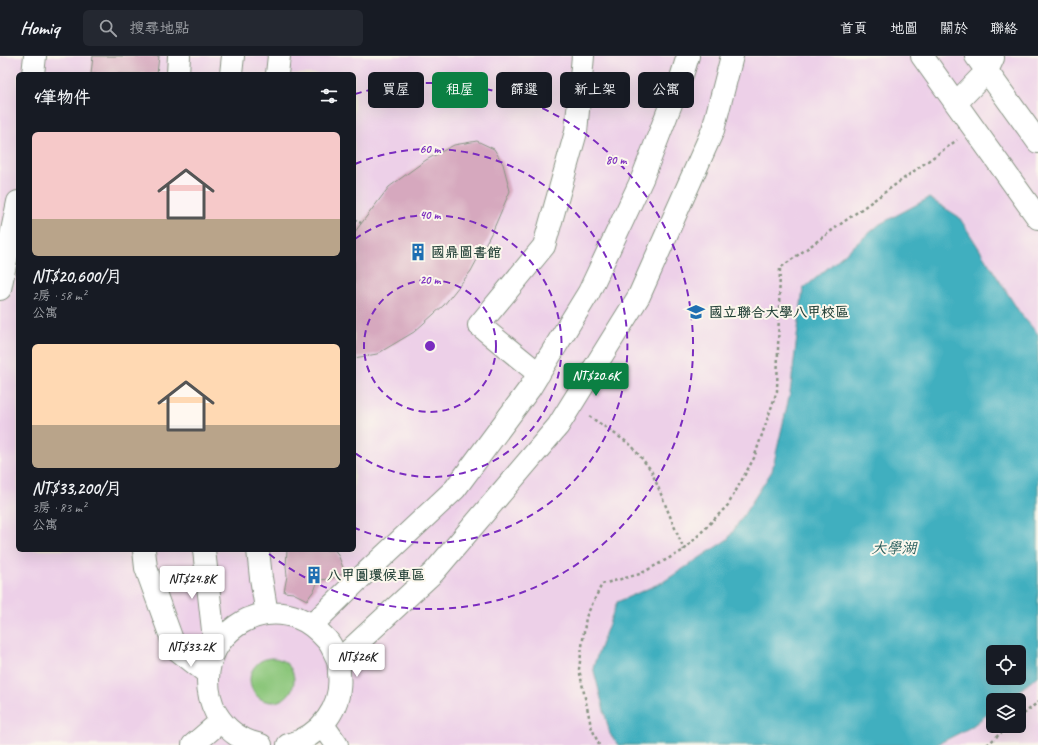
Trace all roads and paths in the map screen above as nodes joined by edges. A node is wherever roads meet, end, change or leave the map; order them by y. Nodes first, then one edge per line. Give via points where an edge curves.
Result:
1 (35, 56) edge
2 (179, 56) edge
3 (233, 56) edge
4 (279, 56) edge
5 (583, 56) edge
6 (688, 56) edge
7 (732, 56) edge
8 (922, 56) edge
9 (986, 61) edge
10 (33, 72) edge
11 (178, 72) edge
12 (232, 72) edge
13 (277, 72) edge
14 (956, 103) junction
15 (973, 128) junction
16 (1038, 142) edge
17 (16, 212) edge
18 (1038, 218) edge
19 (356, 220) edge
20 (361, 223) dead end
21 (0, 289) edge
22 (539, 374) junction
23 (571, 404) junction
24 (684, 550) junction
25 (144, 552) edge
26 (204, 552) edge
27 (258, 552) edge
28 (267, 614) junction
29 (312, 625) junction
30 (215, 648) junction
31 (338, 661) junction
32 (207, 673) junction
33 (1038, 702) edge
34 (1026, 712) edge
35 (221, 721) junction
36 (323, 725) junction
37 (1001, 733) edge
38 (192, 745) edge
39 (261, 745) edge
40 (288, 745) edge
41 (337, 745) edge
42 (599, 745) edge
43 (987, 745) edge

1 - 10 street
2 - 11 street
3 - 12 street
4 - 13 street
5 - 22 street via 576,132 544,246 479,325
6 - 22 street via 642,179 589,292
7 - 23 street via 713,130 639,296
8 - 14 street
9 - 14 street
9 - 16 street
14 - 15 street
15 - 18 street
15 - 24 path via 780,268 777,391 754,458 728,505
17 - 21 street
19 - 20 path
22 - 29 street via 455,489
23 - 24 path via 631,444 651,470
23 - 31 street via 558,426 434,572
24 - 42 path via 640,574 602,584 586,617 579,669 591,726
25 - 32 street via 146,568 175,648
26 - 30 street
27 - 28 street
28 - 29 street via 283,614
28 - 30 street via 246,620 228,631
29 - 31 street via 328,640
30 - 32 street
31 - 36 street via 340,684 335,706
32 - 35 street via 209,696
33 - 34 path
35 - 38 street
35 - 39 street via 235,734 251,743
36 - 40 street via 308,737
36 - 41 street
37 - 43 path

